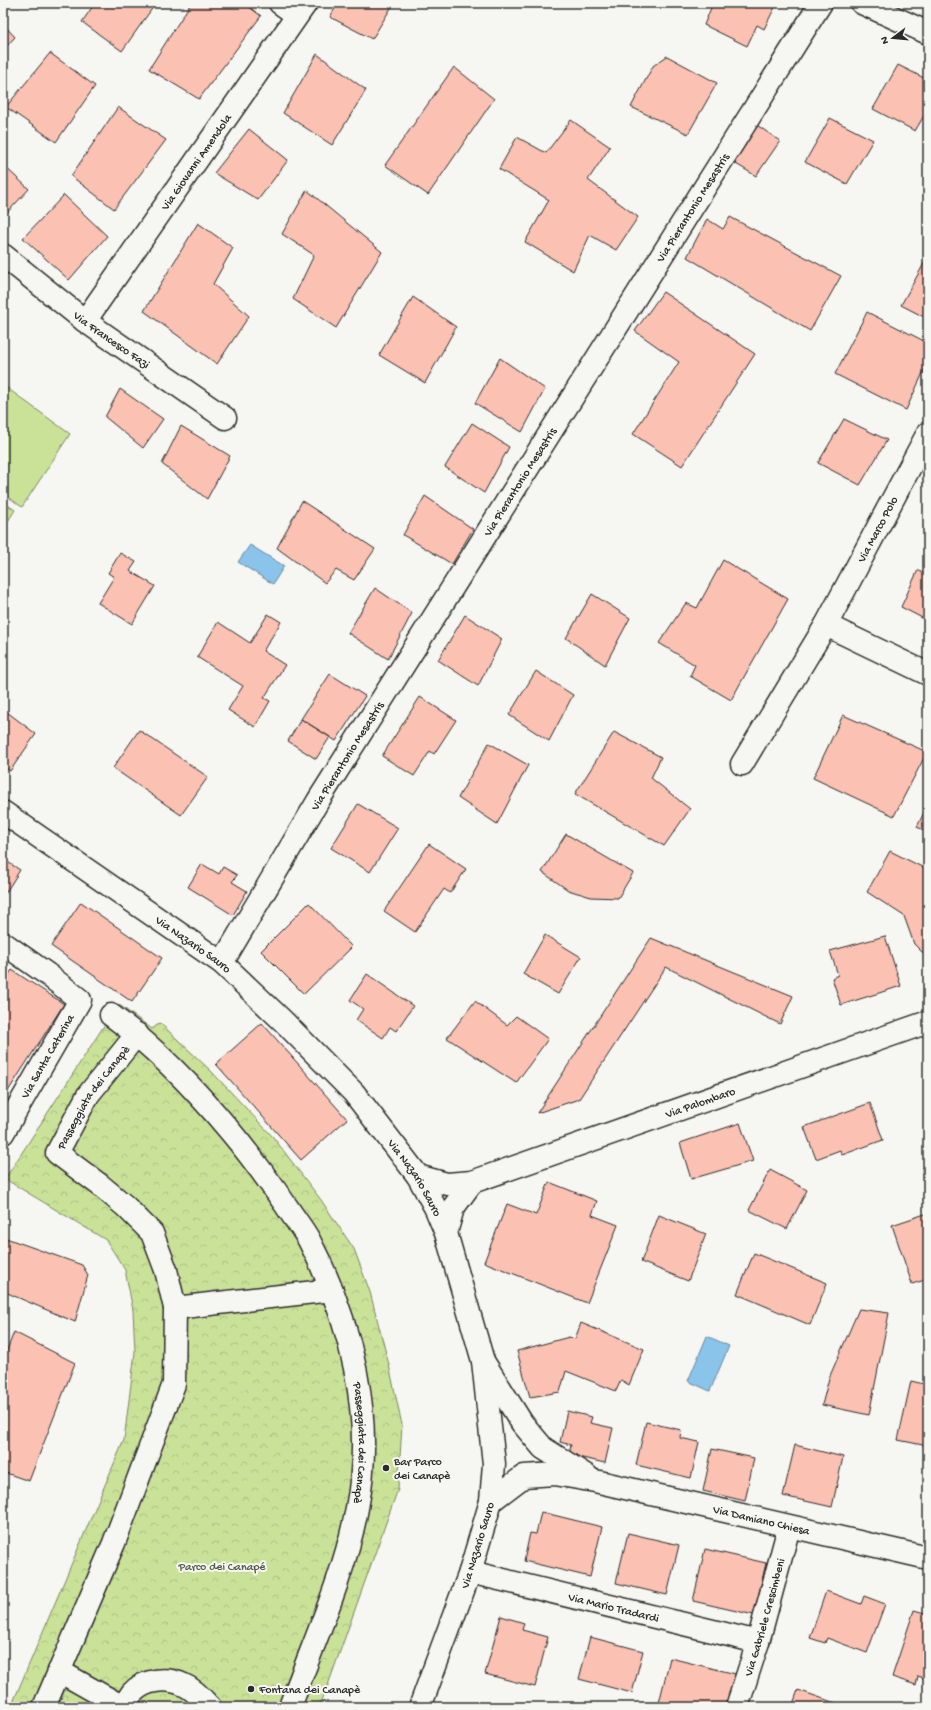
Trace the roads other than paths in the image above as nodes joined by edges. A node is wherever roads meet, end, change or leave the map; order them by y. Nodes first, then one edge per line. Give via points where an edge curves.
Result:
1 (821, 3) edge
2 (862, 3) edge
3 (294, 7) edge
4 (928, 32) edge
5 (3, 255) edge
6 (85, 321) junction
7 (224, 418) dead end
8 (928, 433) edge
9 (826, 625) junction
10 (928, 674) edge
11 (742, 764) dead end
12 (3, 812) edge
13 (3, 943) edge
14 (222, 962) junction
15 (111, 1015) dead end
16 (928, 1022) edge
17 (136, 1034) junction
18 (3, 1133) edge
19 (418, 1176) junction
20 (472, 1182) junction
21 (446, 1233) junction
22 (332, 1290) junction
23 (175, 1308) junction
24 (482, 1361) junction
25 (595, 1481) junction
26 (491, 1501) junction
27 (789, 1526) junction
28 (928, 1558) edge
29 (470, 1572) junction
30 (758, 1642) junction
31 (59, 1671) junction
32 (123, 1706) edge
33 (44, 1707) edge
34 (210, 1707) edge
35 (290, 1707) edge
36 (420, 1707) edge
37 (737, 1707) edge

1 - 14 street, Via Pierantonio Mesastris via 318,801
2 - 4 street
3 - 6 street, Via Giovanni Amendola
5 - 6 street, Via Francesco Fazi
6 - 7 street, Via Francesco Fazi
8 - 9 street, Via Marco Polo
9 - 10 street
9 - 11 street, Via Marco Polo
12 - 14 street, Via Nazario Sauro
13 - 18 street, Via Santa Caterina via 80,1000
14 - 19 street, Via Nazario Sauro via 354,1092
15 - 17 street, Passeggiata dei Canapè
16 - 20 street, Via Palombaro
17 - 22 street, Passeggiata dei Canapè via 204,1100 255,1160 308,1239
17 - 23 street, Passeggiata dei Canapè via 88,1095 57,1153 125,1206 152,1233 166,1270
19 - 20 street, Via Palombaro via 447,1184
19 - 21 street, Via Nazario Sauro
20 - 21 street via 453,1208
21 - 24 street, Via Nazario Sauro
22 - 23 street
22 - 35 street, Passeggiata dei Canapè via 348,1337 360,1391 363,1460 358,1507 345,1560
23 - 31 street, Passeggiata dei Canapè via 174,1384 114,1544
24 - 25 street, Via Damiano Chiesa via 522,1423 543,1448
24 - 26 street, Via Nazario Sauro via 494,1464
25 - 26 street, Via Damiano Chiesa via 555,1474 524,1476
25 - 27 street, Via Damiano Chiesa
26 - 29 street, Via Nazario Sauro
27 - 28 street, Via Damiano Chiesa
27 - 30 street, Via Gabriele Crescimbeni
29 - 30 street, Via Mario Tradardi
29 - 36 street, Via Nazario Sauro
30 - 37 street, Via Gabriele Crescimbeni
31 - 32 street
31 - 33 street, Passeggiata dei Canapè
32 - 34 street via 132,1693 148,1682 166,1680 184,1685

